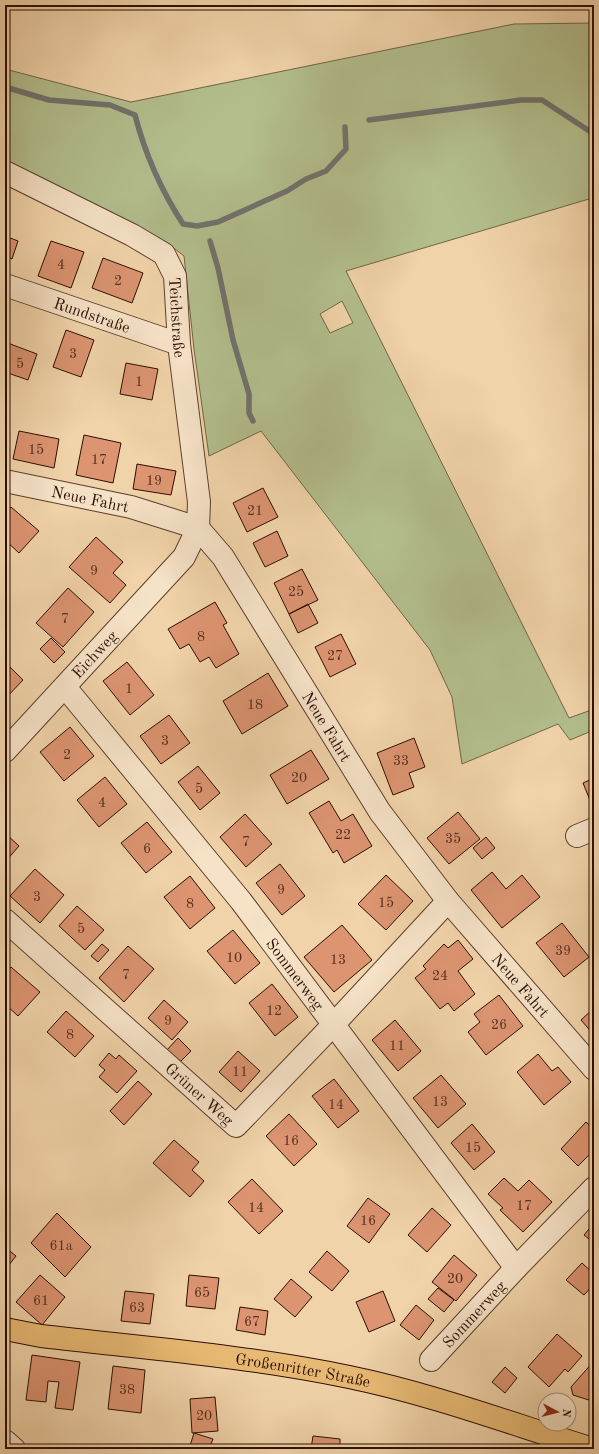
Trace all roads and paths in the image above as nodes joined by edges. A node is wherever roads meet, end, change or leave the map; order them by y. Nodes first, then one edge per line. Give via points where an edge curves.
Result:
1 (5, 172) edge
2 (5, 285) edge
3 (178, 344) junction
4 (5, 481) edge
5 (198, 528) junction
6 (184, 557) joint
7 (65, 687) junction
8 (5, 751) edge
9 (448, 901) junction
10 (5, 920) edge
11 (333, 1026) junction
12 (594, 1069) edge
13 (594, 1188) edge
14 (516, 1268) junction
15 (5, 1329) edge
16 (431, 1360) dead end
17 (5, 1441) edge
18 (14, 1449) edge
19 (593, 1449) edge

1 - 3 street, Teichstraße via 164,254 174,276
2 - 3 street, Rundstraße
3 - 5 street, Teichstraße via 199,502
4 - 5 street, Neue Fahrt via 131,507
5 - 6 street, Teichstraße
5 - 9 street, Neue Fahrt via 223,557 380,812
6 - 7 street, Eichweg
7 - 8 street, Eichweg
7 - 11 street, Sommerweg via 242,900
9 - 11 street, Grüner Weg
9 - 12 street, Neue Fahrt
10 - 11 street, Grüner Weg via 236,1126
11 - 14 street, Sommerweg
13 - 14 street, Sommerweg
14 - 16 street, Sommerweg
15 - 19 main road, Großenritter Straße via 41,1336 282,1365 350,1377 410,1392
17 - 18 street

